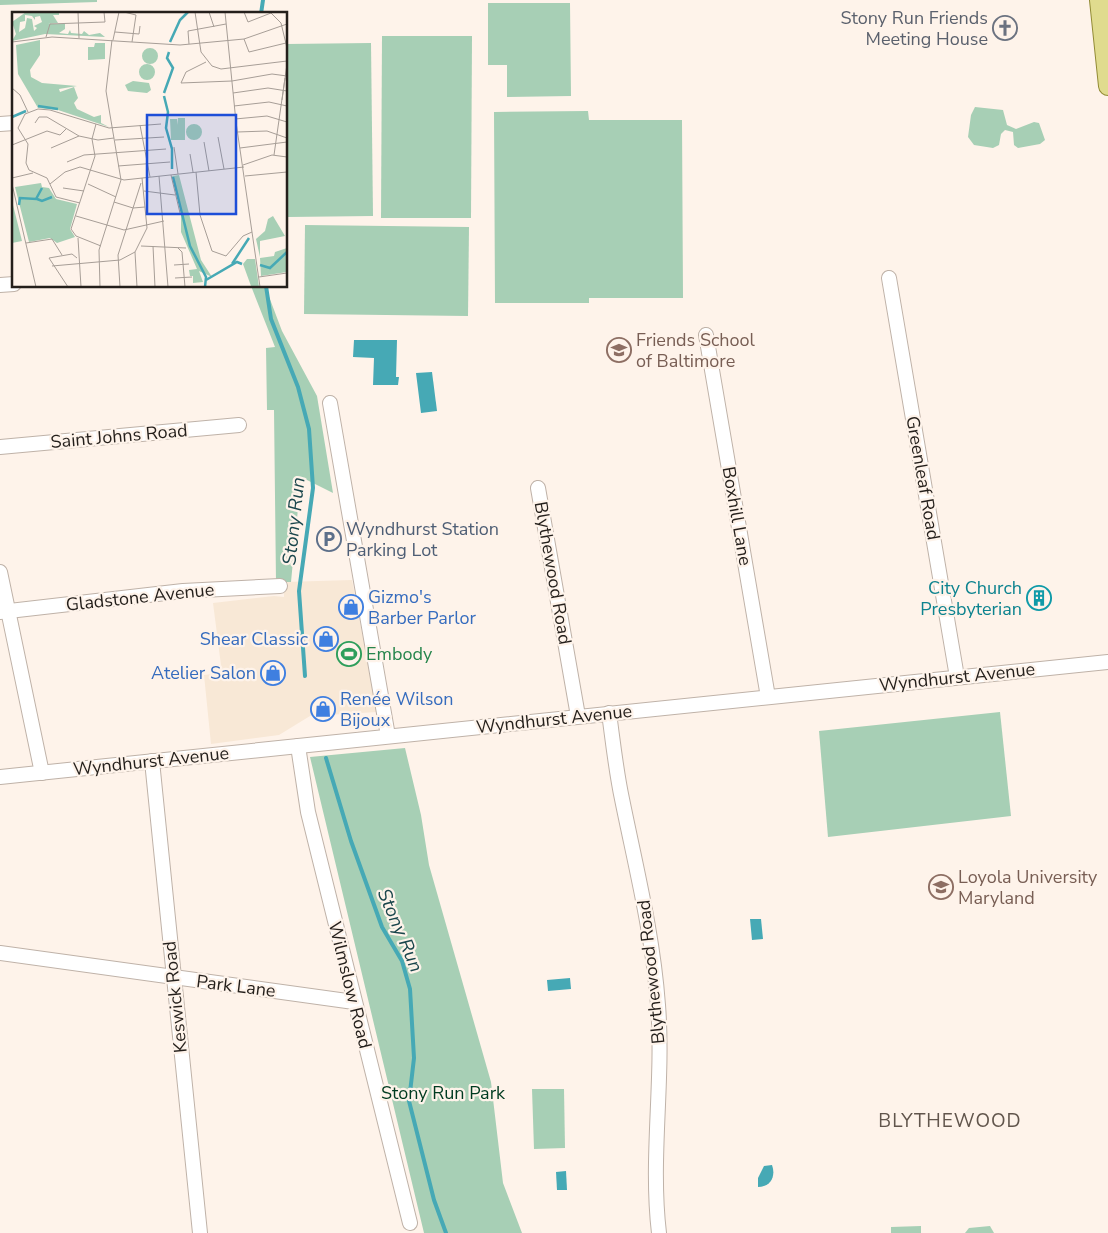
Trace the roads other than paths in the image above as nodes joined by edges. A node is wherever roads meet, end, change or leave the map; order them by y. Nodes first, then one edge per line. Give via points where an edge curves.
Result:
1 (1099, 0) edge
2 (1106, 52) edge
3 (1108, 86) edge
4 (889, 278) dead end
5 (706, 335) dead end
6 (330, 403) dead end
7 (239, 425) dead end
8 (0, 447) edge
9 (538, 488) dead end
10 (0, 572) edge
11 (280, 586) dead end
12 (4, 612) edge
13 (1108, 662) edge
14 (958, 677) junction
15 (768, 697) junction
16 (609, 713) junction
17 (578, 716) junction
18 (388, 736) junction
19 (298, 746) junction
20 (152, 761) junction
21 (42, 773) junction
22 (0, 777) edge
23 (0, 953) edge
24 (172, 978) junction
25 (354, 1002) junction
26 (410, 1223) dead end
27 (200, 1233) edge
28 (659, 1233) edge

1 - 2 main road
2 - 3 main road
4 - 14 street, Greenleaf Road
5 - 15 street, Boxhill Lane
6 - 18 street
7 - 8 street, Saint Johns Road
9 - 17 street, Blythewood Road
10 - 12 street
11 - 12 street, Gladstone Avenue via 166,593
12 - 21 street
13 - 14 street, Wyndhurst Avenue
14 - 15 street, Wyndhurst Avenue
15 - 16 street, Wyndhurst Avenue
16 - 17 street, Wyndhurst Avenue
16 - 28 street, Blythewood Road via 621,793 647,915 656,989 660,1074 656,1191
17 - 18 street, Wyndhurst Avenue
18 - 19 street, Wyndhurst Avenue
19 - 20 street, Wyndhurst Avenue
19 - 25 street, Wilmslow Road via 308,812
20 - 21 street, Wyndhurst Avenue
20 - 24 street, Keswick Road
21 - 22 street, Wyndhurst Avenue
23 - 24 street, Park Lane
24 - 25 street, Park Lane
24 - 27 street, Keswick Road
25 - 26 street, Wilmslow Road

